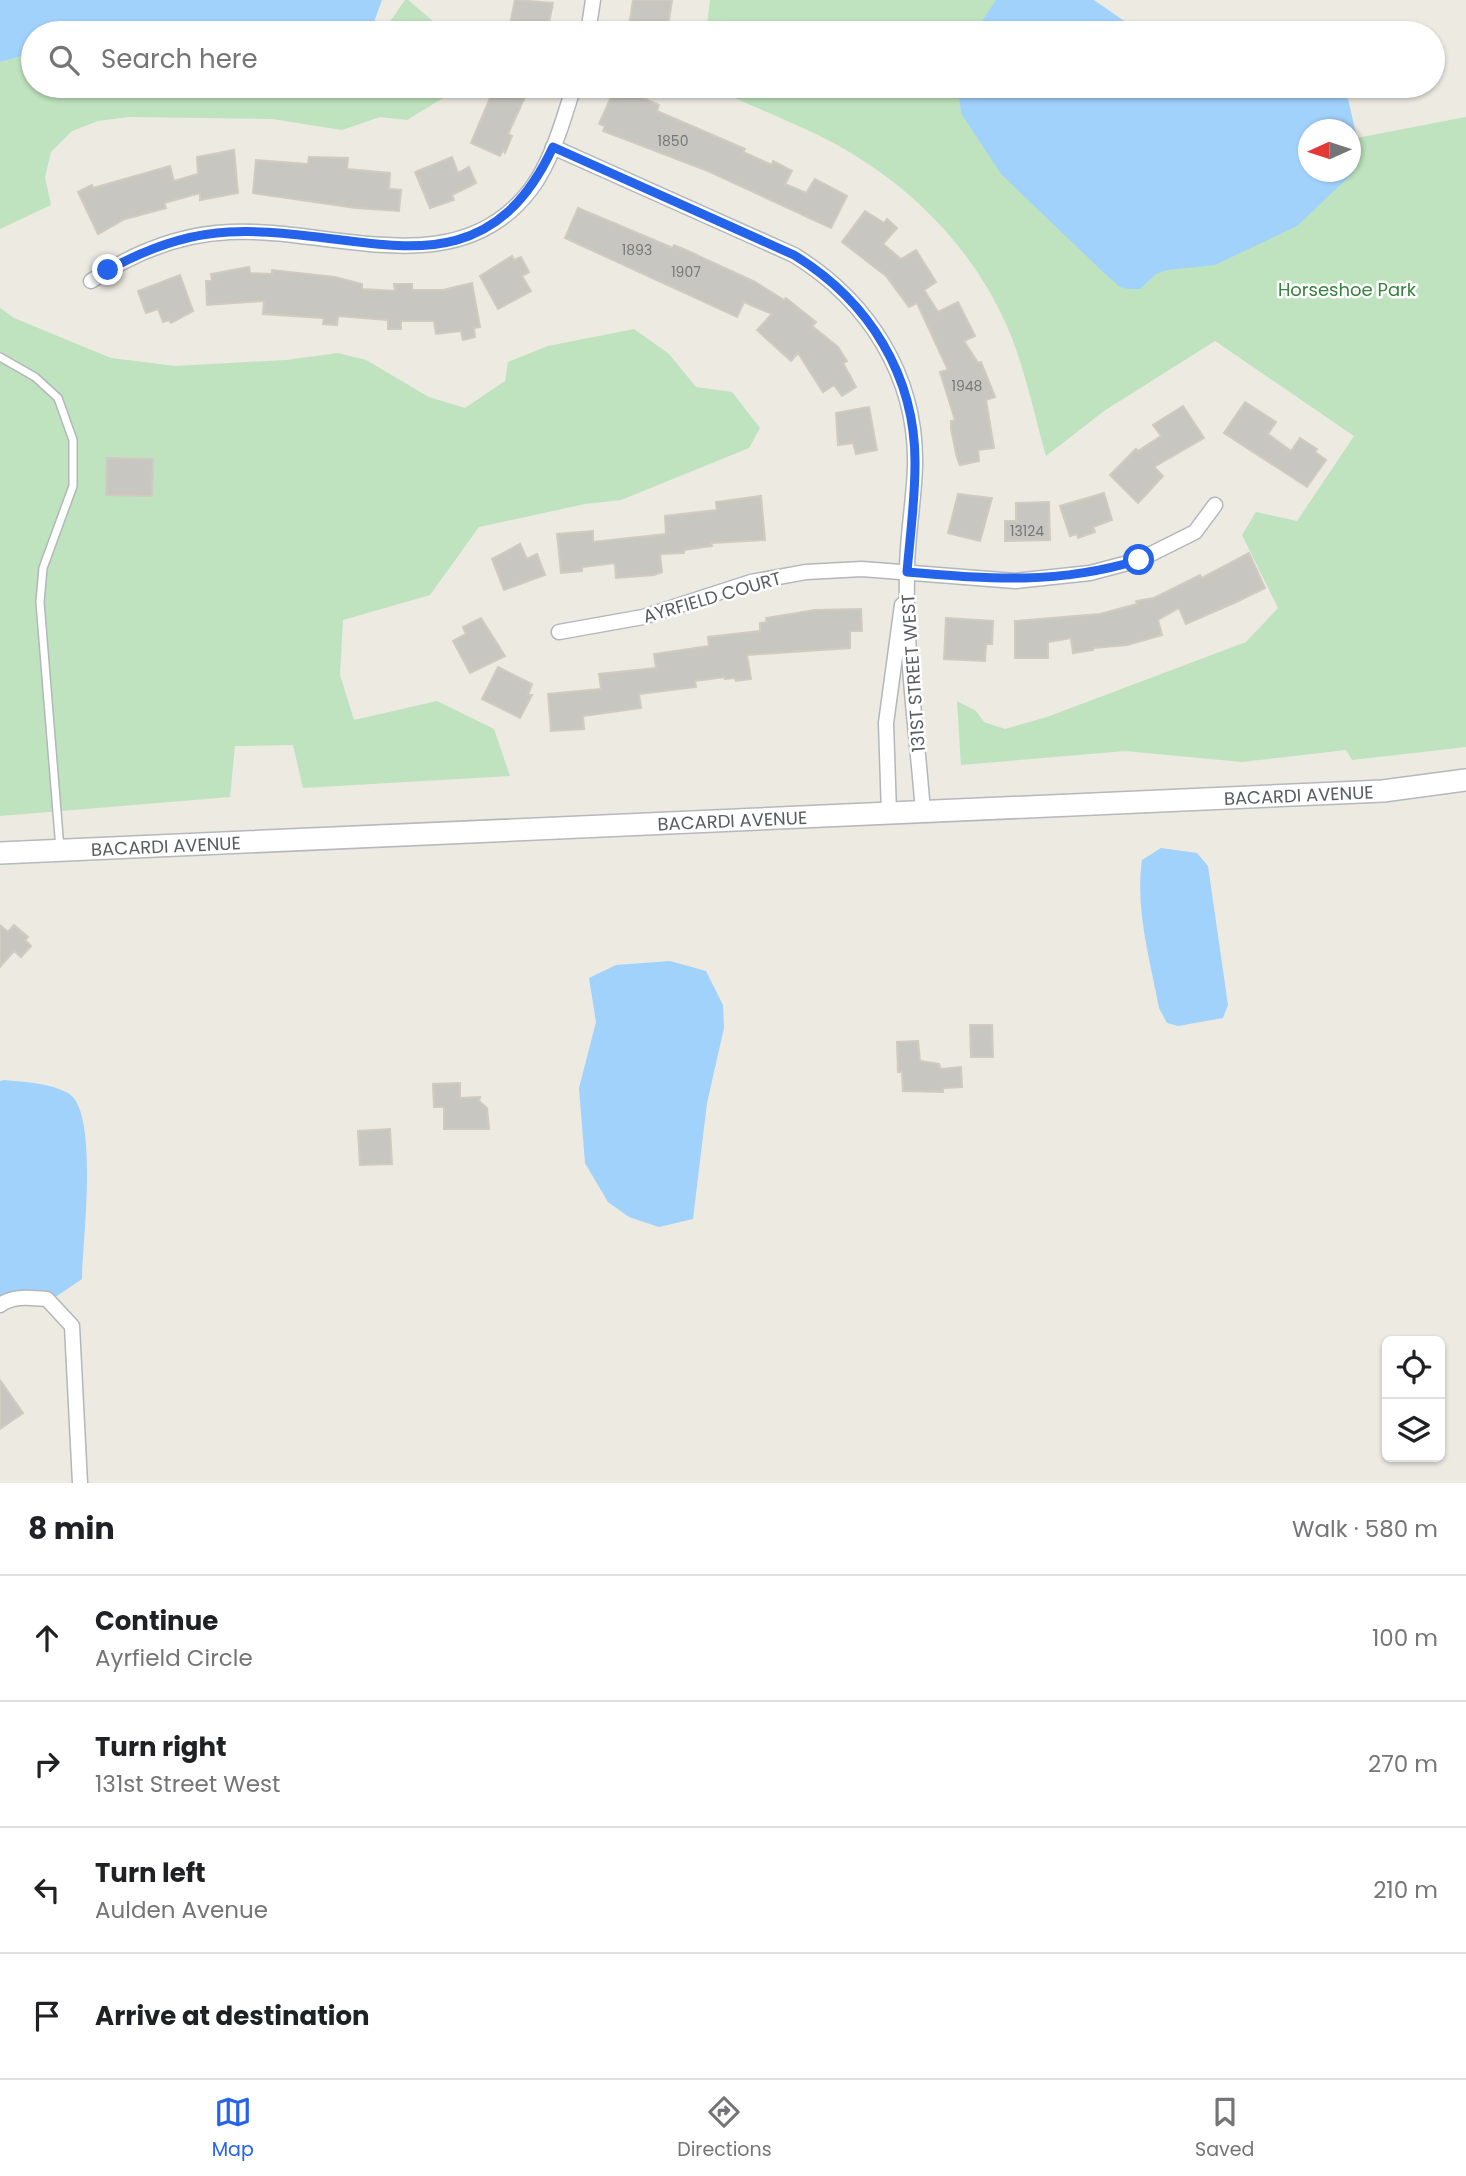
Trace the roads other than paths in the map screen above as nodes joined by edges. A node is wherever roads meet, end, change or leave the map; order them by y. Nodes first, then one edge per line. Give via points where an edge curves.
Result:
1 (593, 0) edge
2 (590, 21) edge
3 (570, 98) edge
4 (553, 147) junction
5 (91, 281) dead end
6 (0, 357) edge
7 (1215, 505) dead end
8 (907, 572) junction
9 (559, 632) dead end
10 (1466, 780) edge
11 (923, 812) junction
12 (889, 813) junction
13 (60, 850) junction
14 (0, 853) edge
15 (0, 1305) edge
16 (80, 1483) edge

1 - 2 street
3 - 4 street
4 - 5 street via 532,187 513,209 462,239 417,246 249,231 207,234 146,250
4 - 8 street, 131ST STREET WEST via 794,255 827,277 855,304 889,352 913,426 915,465
6 - 13 lane via 36,377 58,398 73,440 73,486 43,568 40,603
7 - 8 street, AYRFIELD COURT via 1195,532 1139,560 1090,573 1015,580
8 - 9 street, AYRFIELD COURT via 834,570 778,576 643,617
8 - 11 street, 131ST STREET WEST
8 - 12 street via 886,723
10 - 11 street, BACARDI AVENUE via 1383,791
11 - 12 street, BACARDI AVENUE
12 - 13 street, BACARDI AVENUE
13 - 14 street, BACARDI AVENUE
15 - 16 street via 17,1298 47,1299 72,1326

